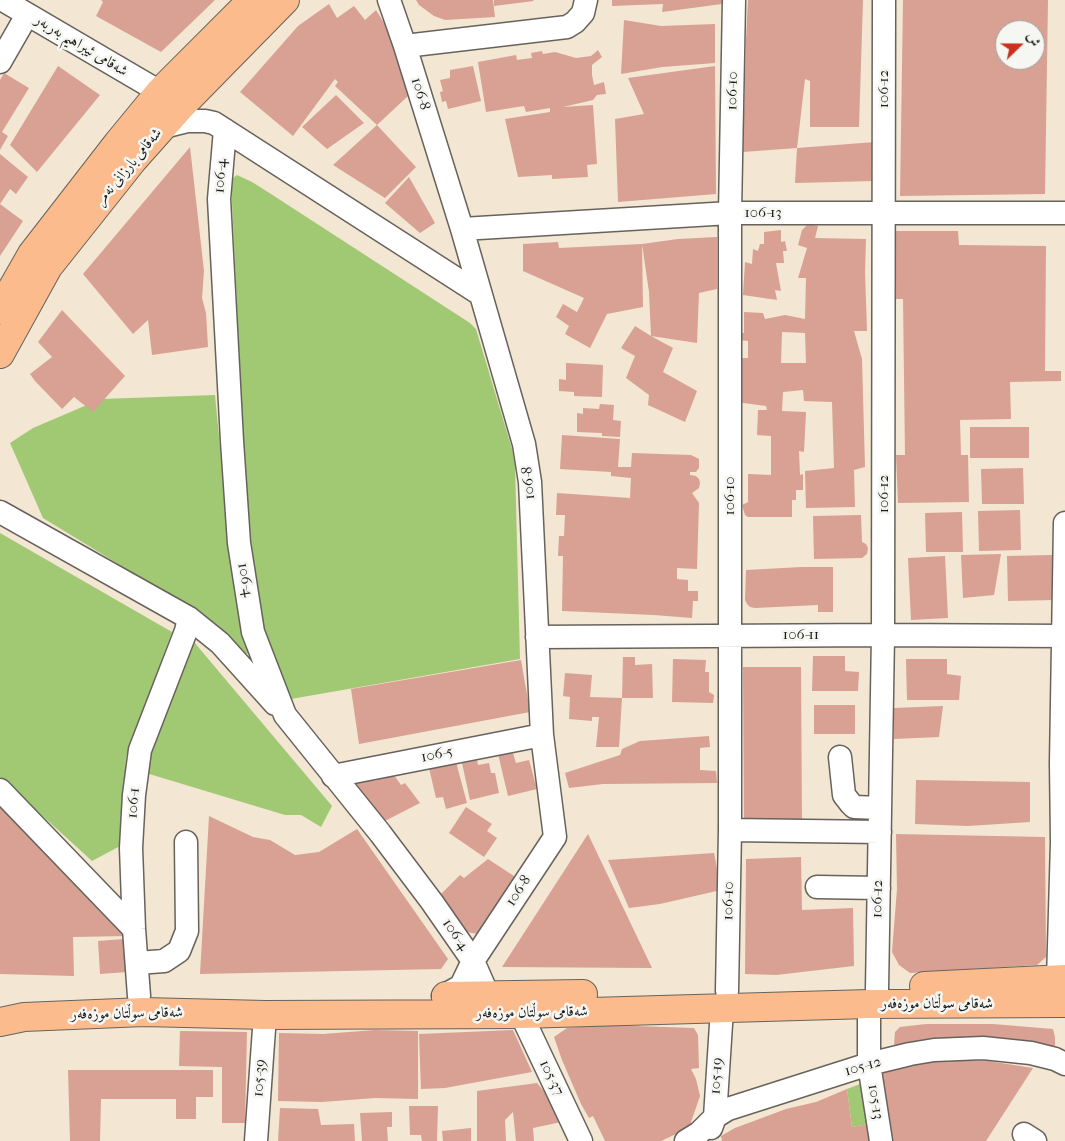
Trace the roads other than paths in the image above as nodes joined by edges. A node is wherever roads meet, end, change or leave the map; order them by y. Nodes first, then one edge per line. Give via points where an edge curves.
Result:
1 (3, 0) edge
2 (252, 0) edge
3 (285, 0) edge
4 (389, 0) edge
5 (586, 0) edge
6 (734, 0) edge
7 (884, 0) edge
8 (27, 14) junction
9 (405, 46) junction
10 (0, 62) edge
11 (201, 86) junction
12 (160, 92) junction
13 (163, 127) junction
14 (219, 127) junction
15 (885, 212) junction
16 (730, 213) junction
17 (1065, 213) edge
18 (462, 229) junction
19 (480, 294) junction
20 (0, 310) edge
21 (0, 354) edge
22 (0, 512) edge
23 (1065, 523) edge
24 (189, 618) junction
25 (883, 635) junction
26 (730, 636) junction
27 (1064, 636) edge
28 (537, 637) junction
29 (1063, 714) edge
30 (285, 715) junction
31 (542, 735) junction
32 (840, 757) dead end
33 (1063, 763) edge
34 (332, 776) junction
35 (0, 790) edge
36 (880, 808) junction
37 (730, 830) junction
38 (880, 832) junction
39 (186, 842) dead end
40 (817, 887) dead end
41 (879, 888) junction
42 (1062, 904) edge
43 (134, 929) junction
44 (472, 961) junction
45 (137, 963) junction
46 (1063, 987) edge
47 (488, 995) junction
48 (139, 996) junction
49 (443, 996) junction
50 (873, 996) junction
51 (724, 1000) junction
52 (0, 1003) edge
53 (520, 1014) junction
54 (265, 1015) junction
55 (0, 1022) edge
56 (1060, 1062) edge
57 (869, 1064) junction
58 (715, 1117) junction
59 (256, 1141) edge
60 (581, 1141) edge
61 (686, 1141) edge
62 (709, 1141) edge
63 (881, 1141) edge

1 - 8 street, شەقامی ئیبراهیم بەربەر
2 - 12 main road, شەقامی بارزانی نەمر
3 - 11 main road, شەقامی بارزانی نەمر
4 - 9 street, 106-8
5 - 9 street via 583,13 567,27
6 - 16 street, 106-10
7 - 15 street, 106-12
8 - 10 street
8 - 12 street, شەقامی ئیبراهیم بەربەر
9 - 18 street, 106-8
11 - 13 main road, شەقامی بارزانی نەمر
11 - 14 street via 206,109
12 - 20 main road, شەقامی بارزانی نەمر via 32,254
13 - 14 street via 186,121 205,121
13 - 21 main road, شەقامی بارزانی نەمر via 48,267
14 - 19 street
14 - 30 street, 106-4 via 219,199 239,543 253,632
15 - 16 street, 106-13
15 - 17 street, 106-13
15 - 25 street, 106-12
16 - 18 street, 106-13
16 - 26 street, 106-10
18 - 19 street, 106-8
19 - 28 street, 106-8 via 524,444 530,482
22 - 24 street
23 - 27 street
24 - 30 street via 220,643
24 - 43 street, 106-1 via 140,750 132,848
25 - 26 street, 106-11
25 - 27 street, 106-11
25 - 36 street, 106-12
26 - 28 street, 106-11
26 - 37 street, 106-10
27 - 29 street
28 - 31 street, 106-8
29 - 33 street
30 - 34 street, 106-4
31 - 34 street, 106-5
31 - 44 street, 106-8 via 554,837
32 - 36 street via 844,795 850,804
33 - 42 street
34 - 44 street, 106-4 via 397,856
35 - 43 street
36 - 38 street, 106-12
37 - 38 street
37 - 51 street, 106-10
38 - 41 street, 106-12
39 - 45 street via 188,932 179,951 164,961
40 - 41 street
41 - 50 street, 106-12
42 - 46 street
43 - 45 street, 106-1
44 - 47 street, 106-4
44 - 49 street, 106-8 via 461,986
45 - 48 street, 106-1
46 - 50 main road, شەقامی سوڵتان موزەفەر
47 - 49 main road, شەقامی سوڵتان موزەفەر
47 - 51 main road, شەقامی سوڵتان موزەفەر
48 - 49 main road, شەقامی سوڵتان موزەفەر via 267,999
48 - 52 main road, شەقامی سوڵتان موزەفەر
50 - 51 main road, شەقامی سوڵتان موزەفەر
50 - 57 street, 105-13
51 - 53 main road, شەقامی سوڵتان موزەفەر via 684,1009
51 - 58 street, 105-19
53 - 54 main road, شەقامی سوڵتان موزەفەر
53 - 60 street, 105-37
54 - 55 main road, شەقامی سوڵتان موزەفەر via 144,1012 24,1017
54 - 59 street, 105-39
56 - 57 street, 105-12 via 1007,1049 958,1048 910,1054
57 - 58 street, 105-12
57 - 63 street, 105-13
58 - 61 street, 105-12
58 - 62 street, 105-19

